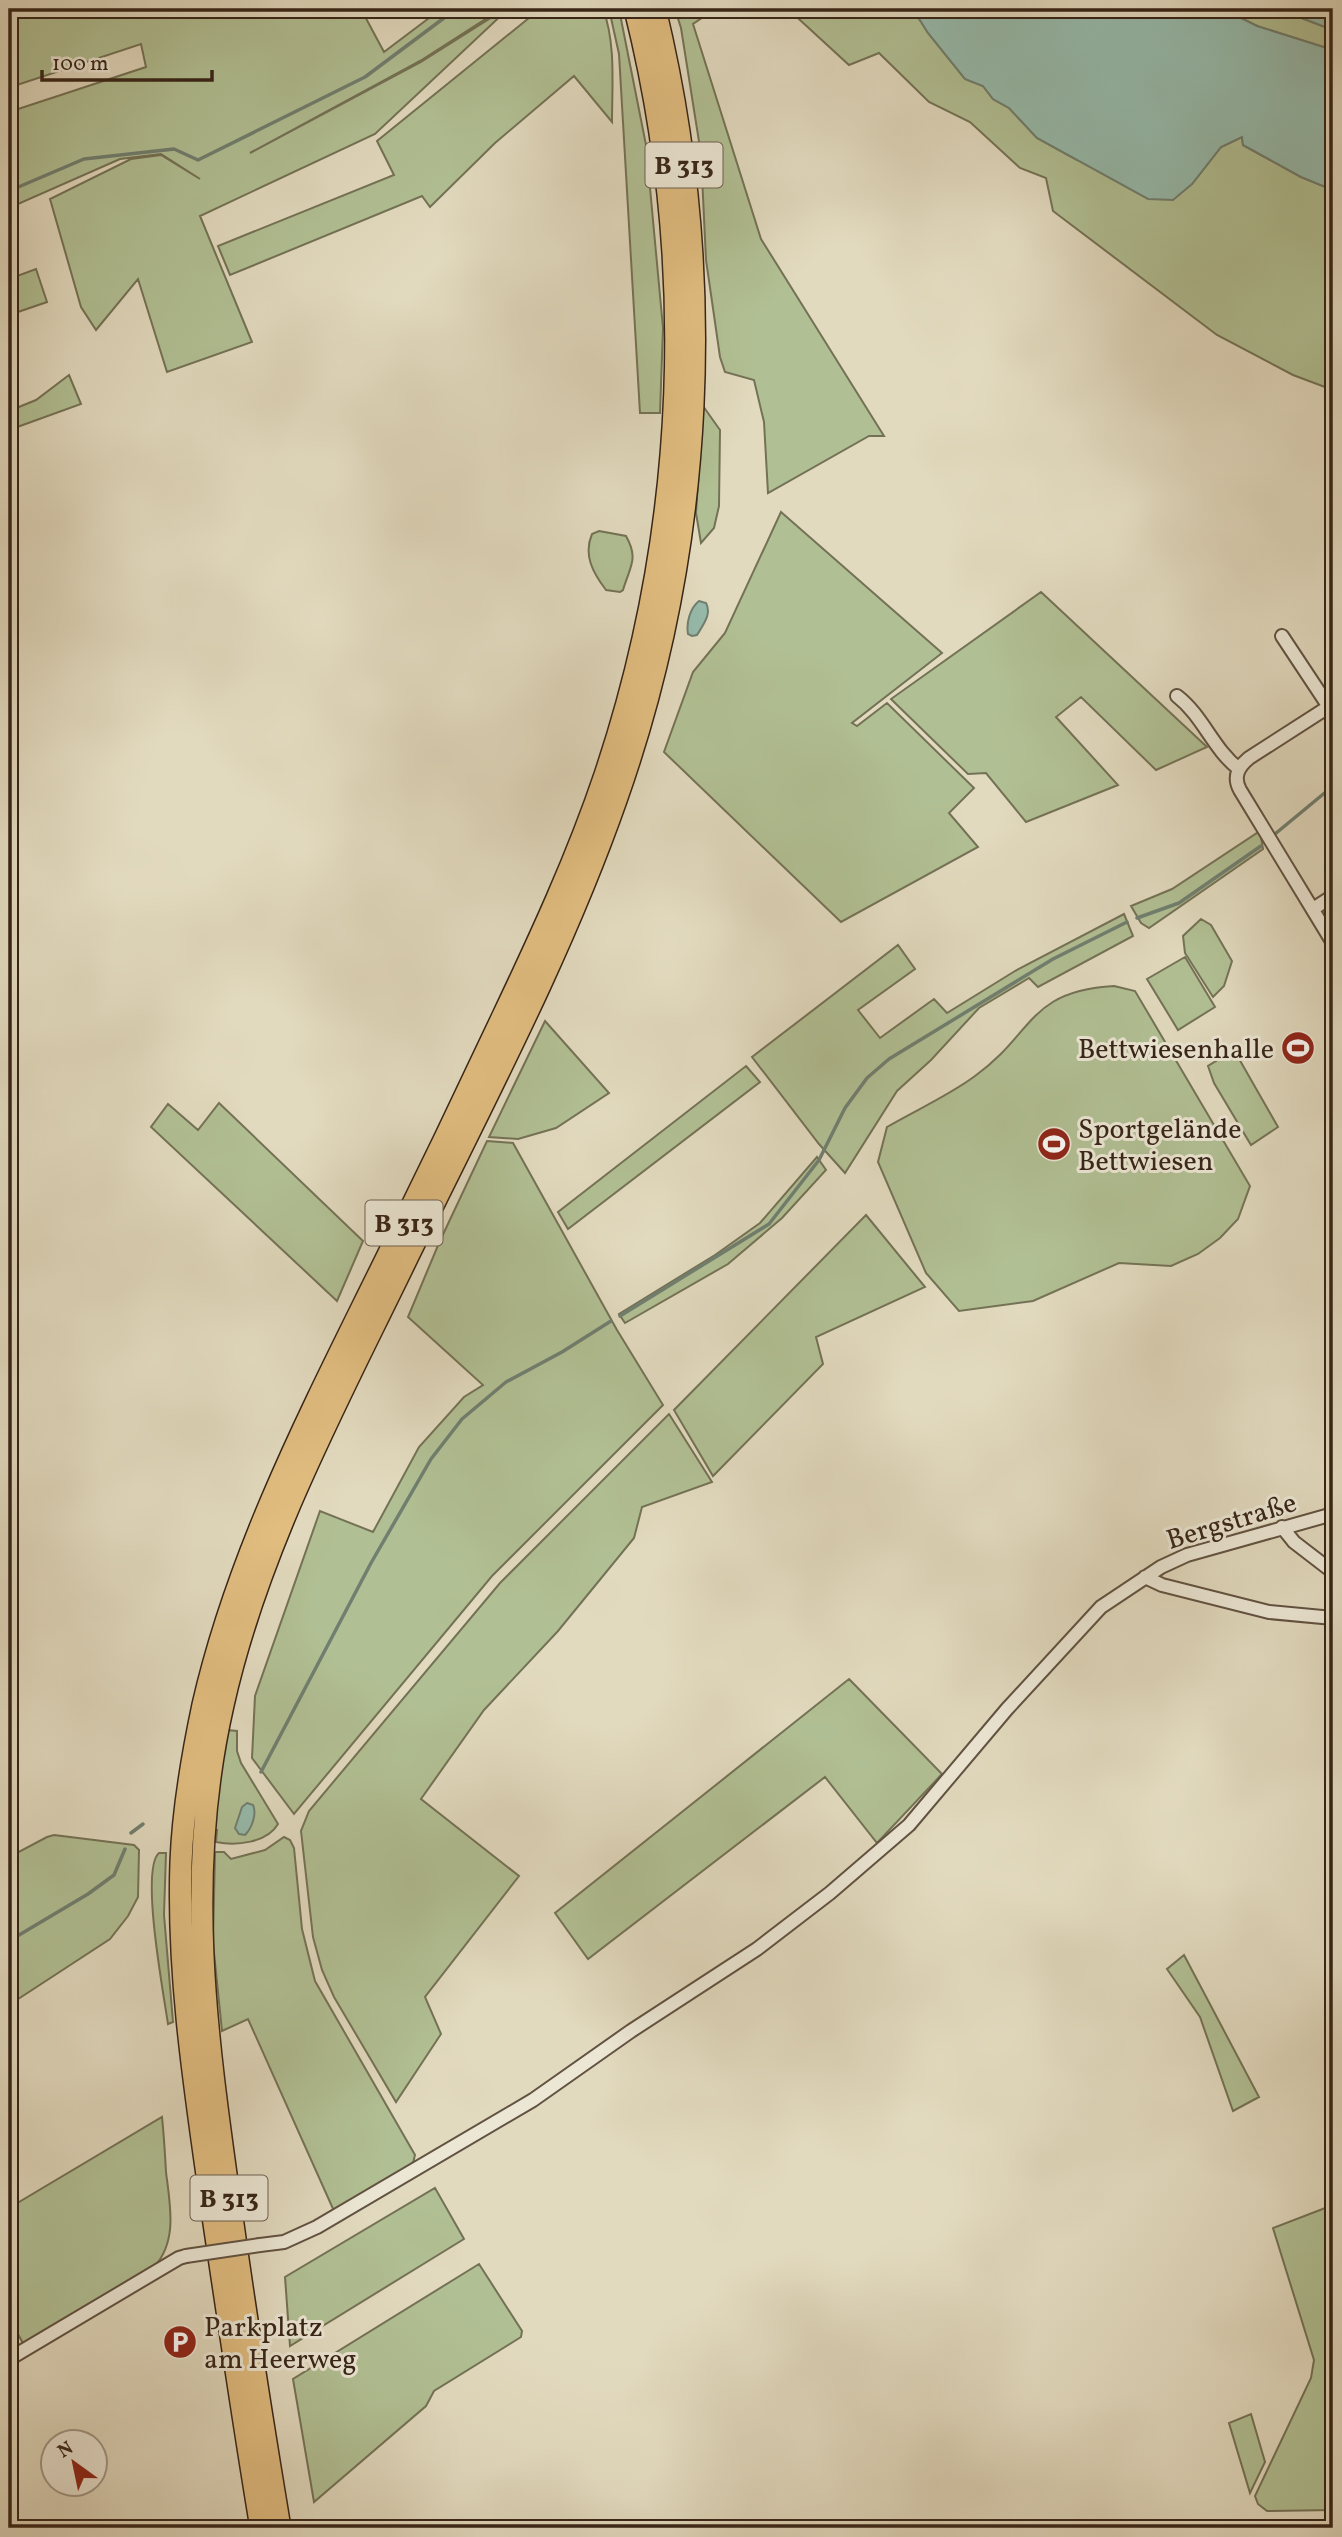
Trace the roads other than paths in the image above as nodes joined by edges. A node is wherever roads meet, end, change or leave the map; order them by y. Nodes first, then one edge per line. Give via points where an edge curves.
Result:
1 (629, 9) edge
2 (635, 9) edge
3 (655, 9) edge
4 (647, 58) junction
5 (1282, 636) dead end
6 (1177, 696) dead end
7 (1331, 705) edge
8 (1239, 769) junction
9 (1333, 896) edge
10 (1313, 909) junction
11 (1333, 943) edge
12 (1333, 1514) edge
13 (1282, 1527) junction
14 (1333, 1572) edge
15 (1145, 1577) junction
16 (1333, 1618) edge
17 (193, 1829) junction
18 (191, 1865) junction
19 (9, 2359) edge
20 (261, 2528) edge
21 (280, 2528) edge

1 - 4 highway
2 - 4 highway, B 313
3 - 17 highway, B 313 via 681,141 695,324 691,447 680,551 650,691 614,807 584,883 324,1430 263,1571 238,1646
4 - 17 highway, B 313 via 670,205 677,335 672,449 646,626 613,751 559,894 291,1458 247,1561 210,1678 191,1767
5 - 7 street
6 - 8 street
7 - 8 street
8 - 10 street via 1236,783
9 - 10 street
10 - 11 street
12 - 13 street, Bergstraße
13 - 14 street
13 - 15 street, Bergstraße via 1187,1555
15 - 16 street via 1269,1612
15 - 19 street, Bergstraße, bridge via 1101,1607 1068,1640 909,1825 757,1949 533,2100 317,2227 284,2242 179,2258
17 - 18 highway, B 313
18 - 20 highway, B 313 via 183,1967 194,2073
18 - 21 highway, B 313 via 233,2225

